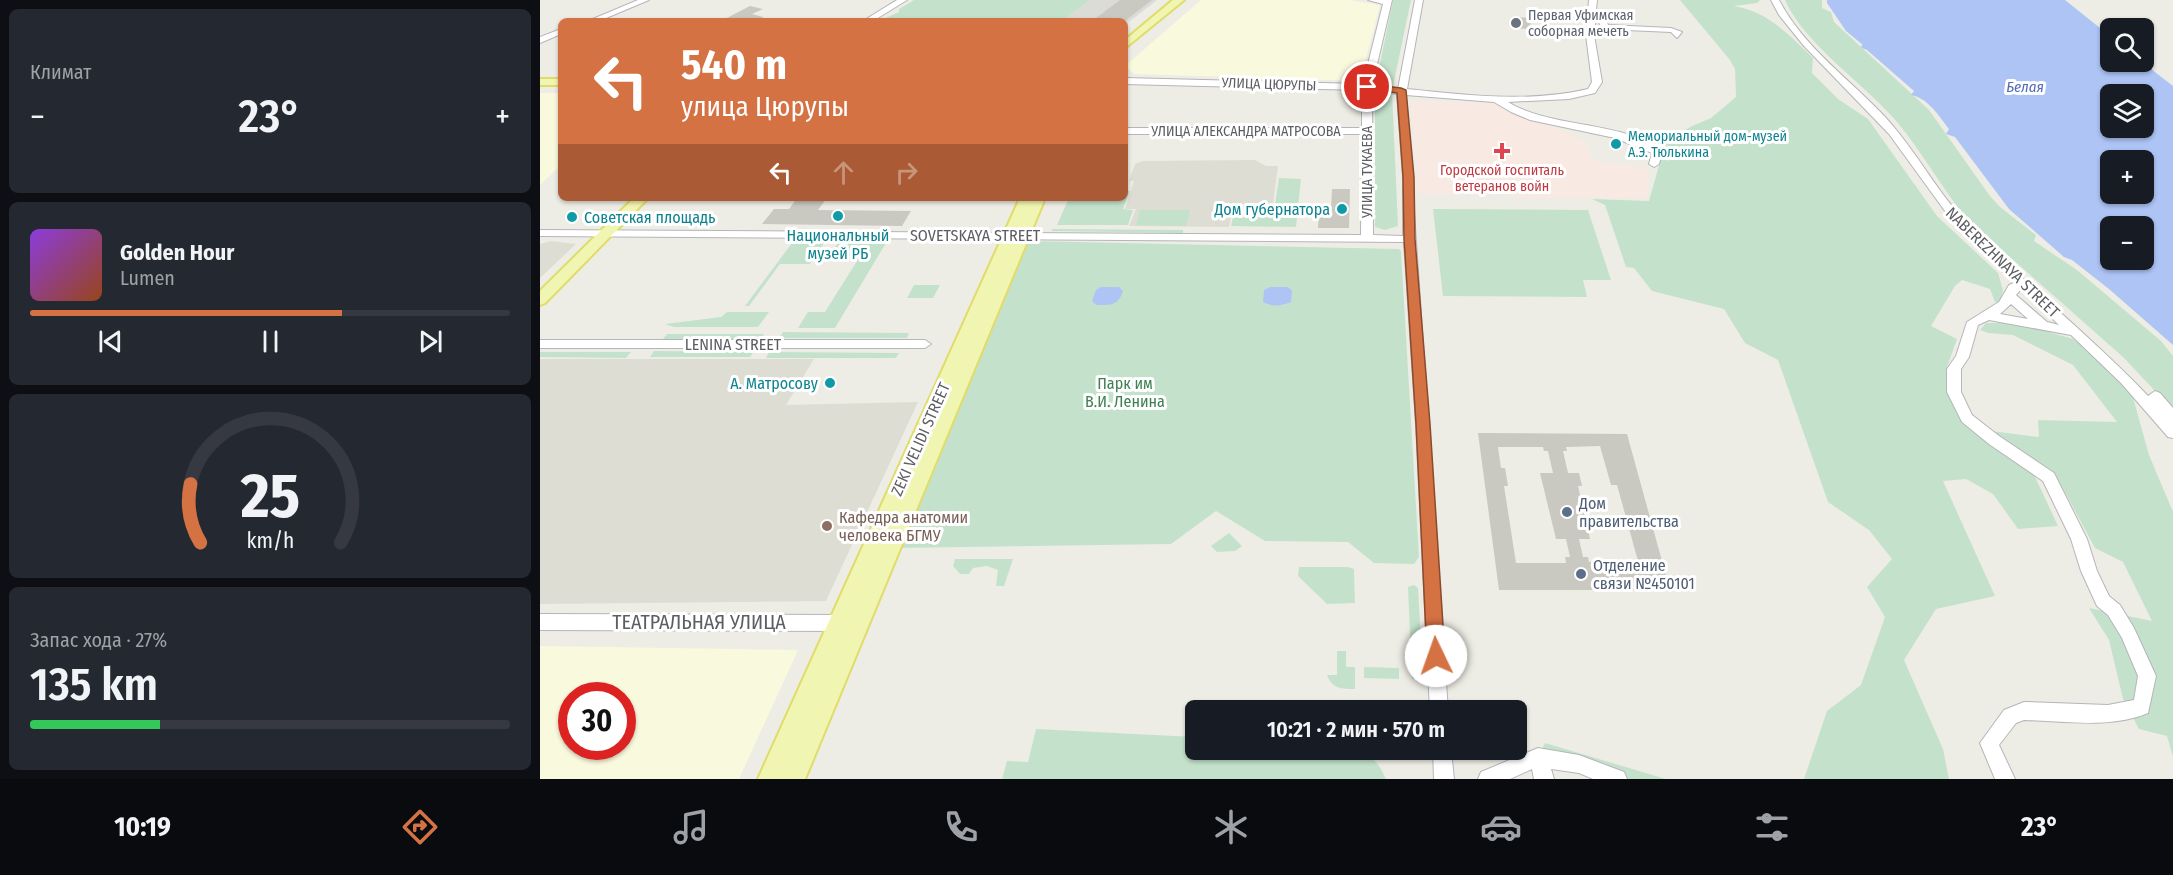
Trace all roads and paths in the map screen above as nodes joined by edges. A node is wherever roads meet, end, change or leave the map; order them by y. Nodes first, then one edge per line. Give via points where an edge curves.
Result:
1 (640, 0) edge
2 (645, 0) edge
3 (903, 0) edge
4 (1171, 0) edge
5 (1179, 0) edge
6 (1372, 0) edge
7 (1419, 0) edge
8 (1593, 0) edge
9 (1775, 0) edge
10 (1781, 0) edge
11 (1388, 1) edge
12 (1593, 12) junction
13 (597, 18) edge
14 (598, 18) edge
15 (872, 18) edge
16 (558, 33) edge
17 (1128, 35) edge
18 (1677, 35) dead end
19 (540, 40) edge
20 (1128, 42) edge
21 (1128, 81) edge
22 (540, 82) edge
23 (558, 82) edge
24 (1367, 87) junction
25 (1401, 90) junction
26 (1494, 98) junction
27 (1128, 131) edge
28 (1367, 131) junction
29 (1654, 164) dead end
30 (638, 201) edge
31 (1025, 201) edge
32 (1036, 201) edge
33 (606, 232) junction
34 (540, 233) edge
35 (1016, 236) junction
36 (1367, 238) junction
37 (1409, 239) junction
38 (2024, 284) junction
39 (2011, 297) junction
40 (540, 300) edge
41 (1990, 316) junction
42 (2043, 325) junction
43 (2077, 332) junction
44 (540, 344) edge
45 (925, 344) dead end
46 (2173, 417) edge
47 (2173, 433) edge
48 (540, 622) edge
49 (849, 623) junction
50 (1438, 700) edge
51 (1538, 757) junction
52 (1443, 760) edge
53 (1488, 778) edge
54 (770, 779) edge
55 (793, 779) edge
56 (1444, 779) edge
57 (1544, 779) edge
58 (1617, 779) edge
59 (2006, 779) edge

1 - 13 street
2 - 14 street
3 - 15 street
4 - 17 main road
5 - 20 main road
6 - 11 street
7 - 25 street
8 - 12 street
9 - 38 street, NABEREZHNAYA STREET via 1794,29 1892,131 1956,220
10 - 46 street, NABEREZHNAYA STREET via 1795,24 1892,121 1963,220 2117,358
11 - 24 street, УЛИЦА ТУКАЕВА
12 - 18 street via 1600,13 1605,27 1671,30
12 - 26 street, УЛИЦА ЦЮРУПЫ via 1590,35 1597,82 1592,91 1568,97
16 - 19 street
21 - 24 street, УЛИЦА ЦЮРУПЫ
22 - 23 main road
24 - 25 street, УЛИЦА ЦЮРУПЫ
24 - 28 street, УЛИЦА ТУКАЕВА
25 - 26 street, УЛИЦА ЦЮРУПЫ
25 - 37 street
26 - 29 street via 1551,122 1630,138 1657,152
27 - 28 street, УЛИЦА АЛЕКСАНДРА МАТРОСОВА
28 - 36 street, УЛИЦА ТУКАЕВА
30 - 33 main road
31 - 35 main road, ZEKI VELIDI STREET
32 - 35 main road, ZEKI VELIDI STREET
33 - 34 street, SOVETSKAYA STREET
33 - 35 street, SOVETSKAYA STREET
33 - 40 main road
35 - 36 street, SOVETSKAYA STREET
35 - 49 main road, ZEKI VELIDI STREET
36 - 37 street, SOVETSKAYA STREET
37 - 50 street
38 - 39 street via 2013,288
38 - 43 street, NABEREZHNAYA STREET
39 - 41 street
39 - 42 street
41 - 42 street
41 - 59 street via 1973,322 1954,369 1954,392 1967,418 2049,477 2103,601 2119,618 2147,676 2142,707 2108,714 2024,711 2010,716 1989,743
42 - 43 street
43 - 47 street, NABEREZHNAYA STREET via 2133,386
44 - 45 street, LENINA STREET
48 - 49 street, ТЕАТРАЛЬНАЯ УЛИЦА
49 - 54 main road, ZEKI VELIDI STREET
49 - 55 main road, ZEKI VELIDI STREET
51 - 53 street
51 - 57 street
51 - 58 street via 1579,764
52 - 56 street

